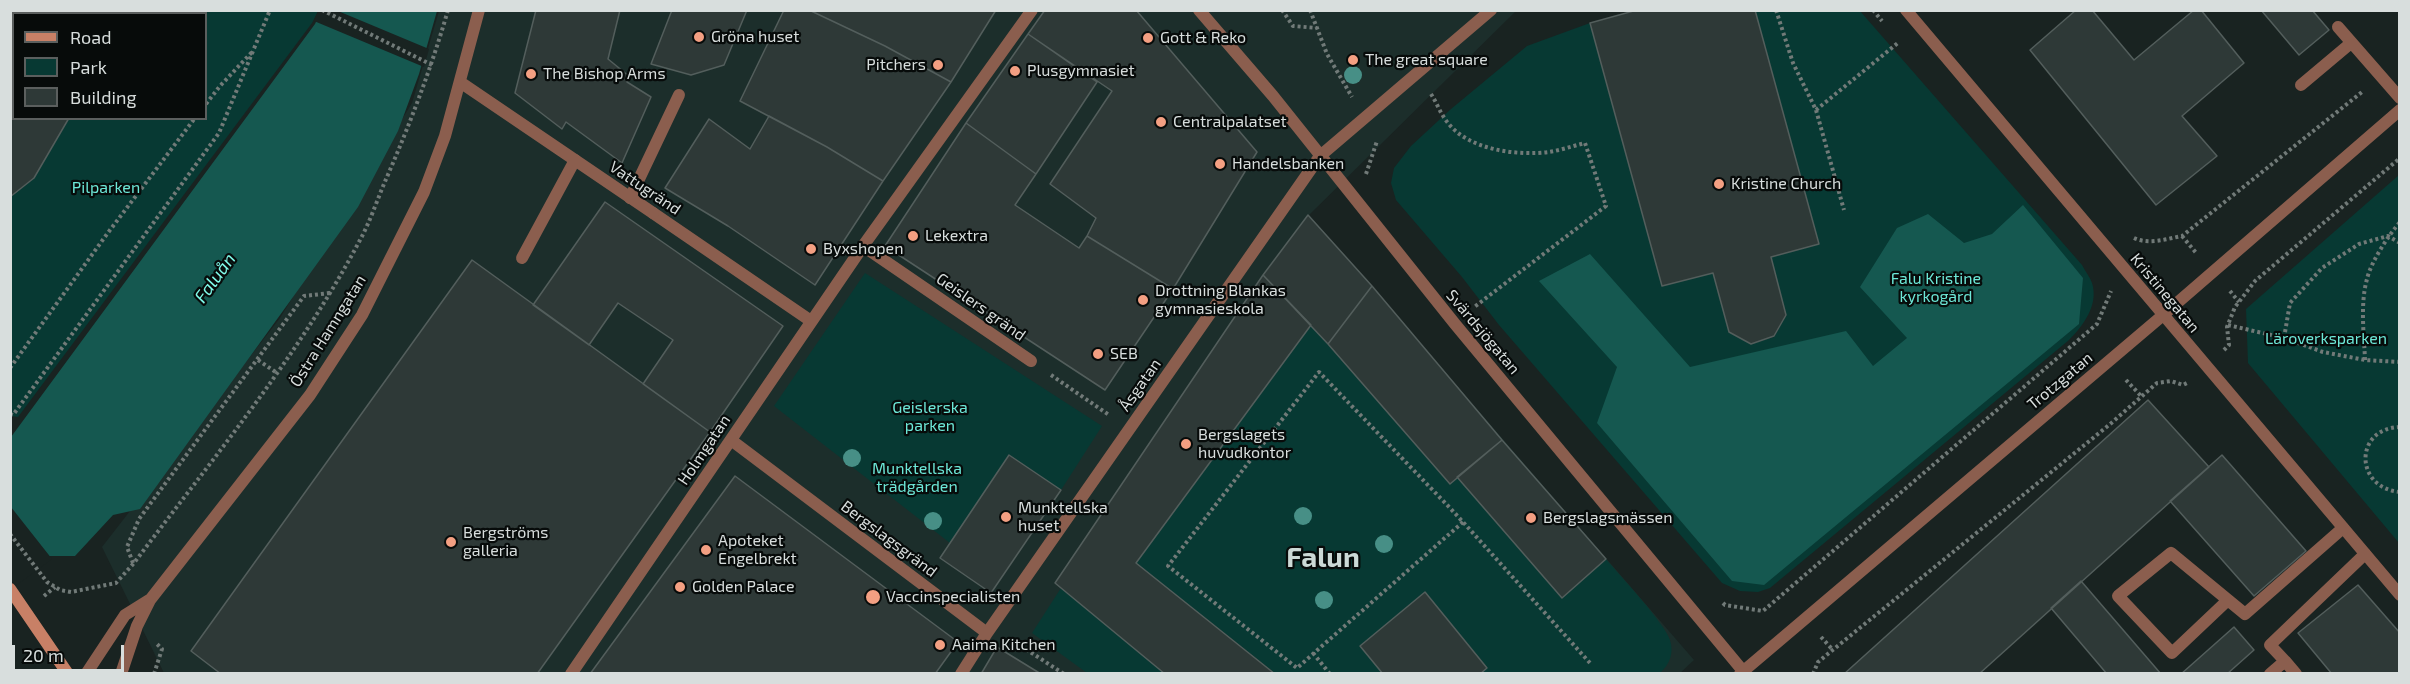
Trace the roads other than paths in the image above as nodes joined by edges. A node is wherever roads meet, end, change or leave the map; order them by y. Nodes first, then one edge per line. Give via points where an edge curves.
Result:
1 (479, 10) edge
2 (1032, 10) edge
3 (1198, 10) edge
4 (1491, 10) edge
5 (1906, 10) edge
6 (2338, 27) dead end
7 (2351, 42) junction
8 (460, 82) junction
9 (2301, 85) dead end
10 (679, 95) dead end
11 (2400, 98) edge
12 (2400, 110) edge
13 (575, 160) junction
14 (1317, 161) junction
15 (630, 198) junction
16 (1272, 224) junction
17 (863, 246) junction
18 (522, 258) dead end
19 (2162, 316) junction
20 (811, 321) junction
21 (1031, 361) road end
22 (731, 440) junction
23 (2343, 528) junction
24 (2364, 554) junction
25 (11, 590) edge
26 (1014, 594) junction
27 (2400, 595) edge
28 (150, 600) junction
29 (2228, 600) junction
30 (990, 628) junction
31 (2285, 661) junction
32 (964, 669) edge
33 (1743, 672) edge
34 (68, 674) edge
35 (86, 674) edge
36 (121, 674) edge
37 (571, 674) edge
38 (2270, 674) edge
39 (2295, 674) edge

1 - 8 street, Östra Hamngatan
2 - 17 street, Holmgatan
3 - 14 street, Svärdsjögatan via 1273,96
4 - 14 street, Åsgatan
5 - 19 street, Kristinegatan
6 - 7 street
7 - 9 street
7 - 11 street
8 - 13 street, Vattugränd
8 - 28 street, Östra Hamngatan via 424,192 362,315 310,395
10 - 15 street
12 - 19 street, Trotzgatan
13 - 15 street, Vattugränd
13 - 18 street
14 - 16 street, Åsgatan
14 - 33 street, Svärdsjögatan
15 - 20 street, Vattugränd
16 - 26 street, Åsgatan
16 - 26 street, Åsgatan
17 - 20 street, Holmgatan
17 - 21 street, Geislers gränd
19 - 23 street, Kristinegatan
19 - 33 street, Trotzgatan
20 - 22 street, Holmgatan
22 - 30 street, Bergslagsgränd
22 - 37 street, Holmgatan
23 - 24 street, Kristinegatan
23 - 29 street via 2245,614
24 - 27 street, Kristinegatan
24 - 31 street via 2270,645
25 - 34 main road
26 - 30 street, Åsgatan
28 - 35 street, Östra Hamngatan via 125,615
28 - 36 street, Östra Hamngatan
29 - 29 street via 2172,653 2118,596 2171,553
30 - 32 street, Åsgatan
31 - 38 street
31 - 39 street

